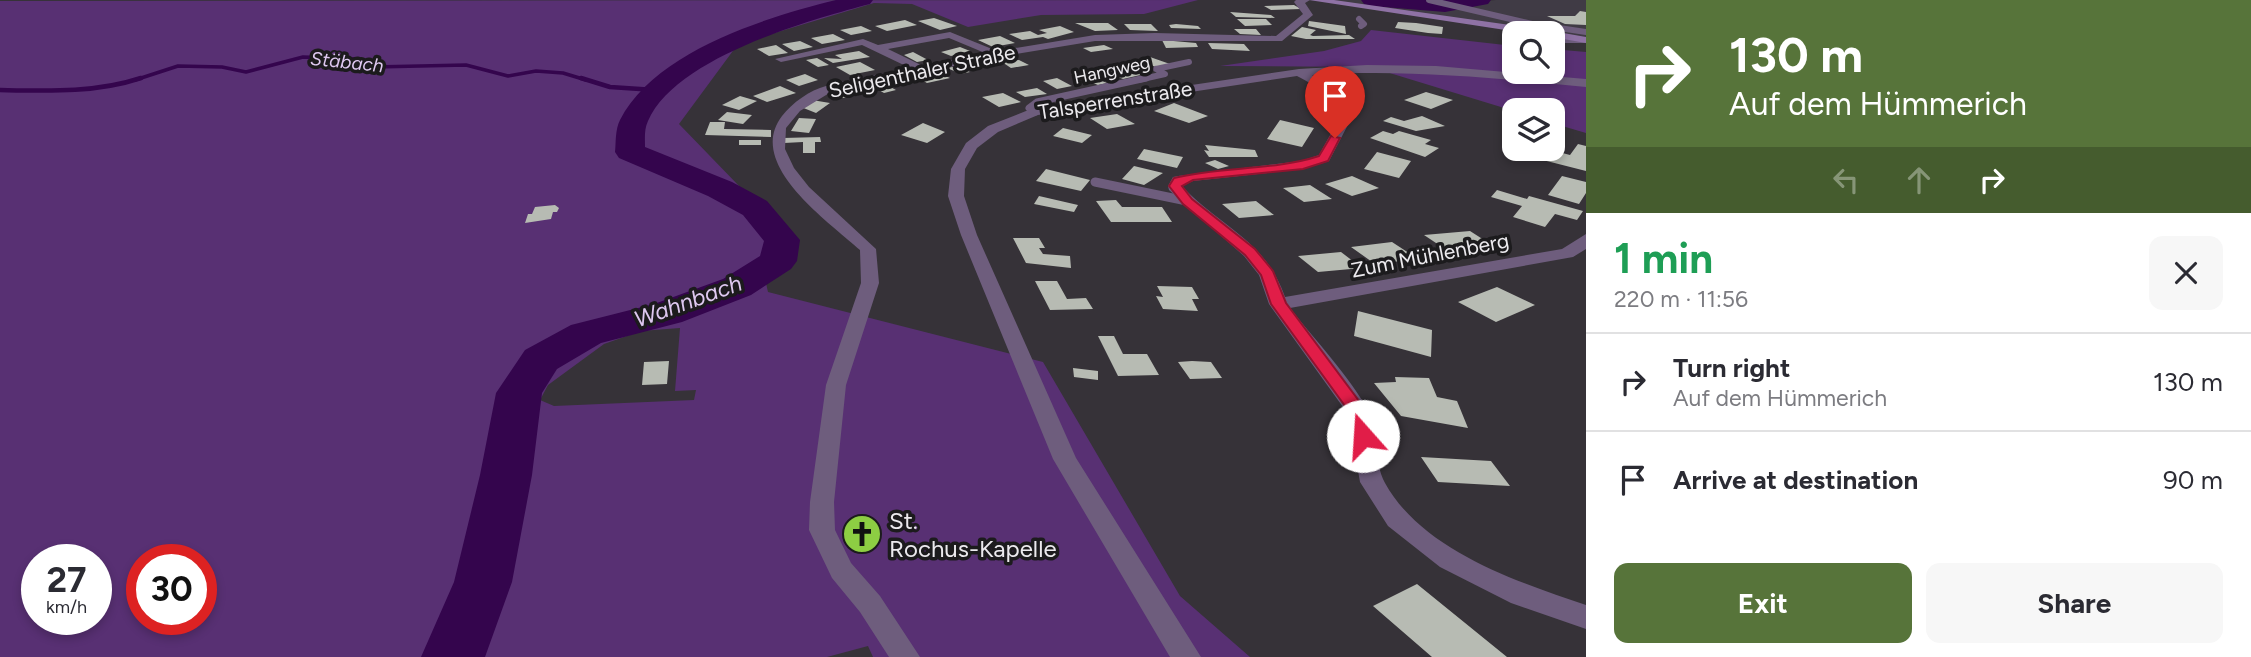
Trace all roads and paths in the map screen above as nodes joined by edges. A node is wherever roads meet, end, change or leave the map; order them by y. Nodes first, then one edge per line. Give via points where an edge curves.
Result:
1 (1305, 0) edge
2 (1314, 0) edge
3 (1429, 0) edge
4 (1359, 19) dead end
5 (1361, 26) dead end
6 (1502, 27) edge
7 (1586, 32) edge
8 (1565, 36) edge
9 (1586, 40) edge
10 (863, 42) junction
11 (1565, 42) edge
12 (898, 43) junction
13 (877, 48) junction
14 (997, 54) junction
15 (781, 59) dead end
16 (1189, 62) dead end
17 (920, 69) junction
18 (1299, 72) junction
19 (1586, 83) edge
20 (1035, 112) junction
21 (1096, 182) dead end
22 (1187, 201) junction
23 (1586, 239) edge
24 (1278, 304) junction
25 (1586, 617) edge
26 (905, 657) edge
27 (1186, 657) edge

1 - 14 street, Seligenthaler Straße via 1299,2 1308,15 1278,39 1126,36
2 - 6 main road
3 - 7 lane
4 - 5 lane via 1364,23
8 - 9 main road
9 - 11 lane
10 - 12 street via 885,37
10 - 13 street
10 - 15 street
12 - 13 street
12 - 14 street via 950,35
13 - 17 street
14 - 17 street, Seligenthaler Straße
16 - 20 lane, Hangweg via 1156,69 1165,74 1037,102 1030,108
17 - 26 street, Seligenthaler Straße via 827,89 802,101 775,138 777,153 791,177 868,249 870,283 836,384 821,502 822,530 841,570
18 - 19 street, Talsperrenstraße via 1436,69
18 - 20 street, Talsperrenstraße
18 - 22 street via 1341,102 1345,118 1324,158 1303,165 1178,180 1175,186
20 - 27 street, Talsperrenstraße via 993,129 971,146 958,169 956,196 1065,459
21 - 22 lane
22 - 24 street via 1250,252 1268,274
23 - 24 street, Zum Mühlenberg via 1567,253
24 - 25 street via 1359,413 1372,482 1397,519 1448,560 1521,595

